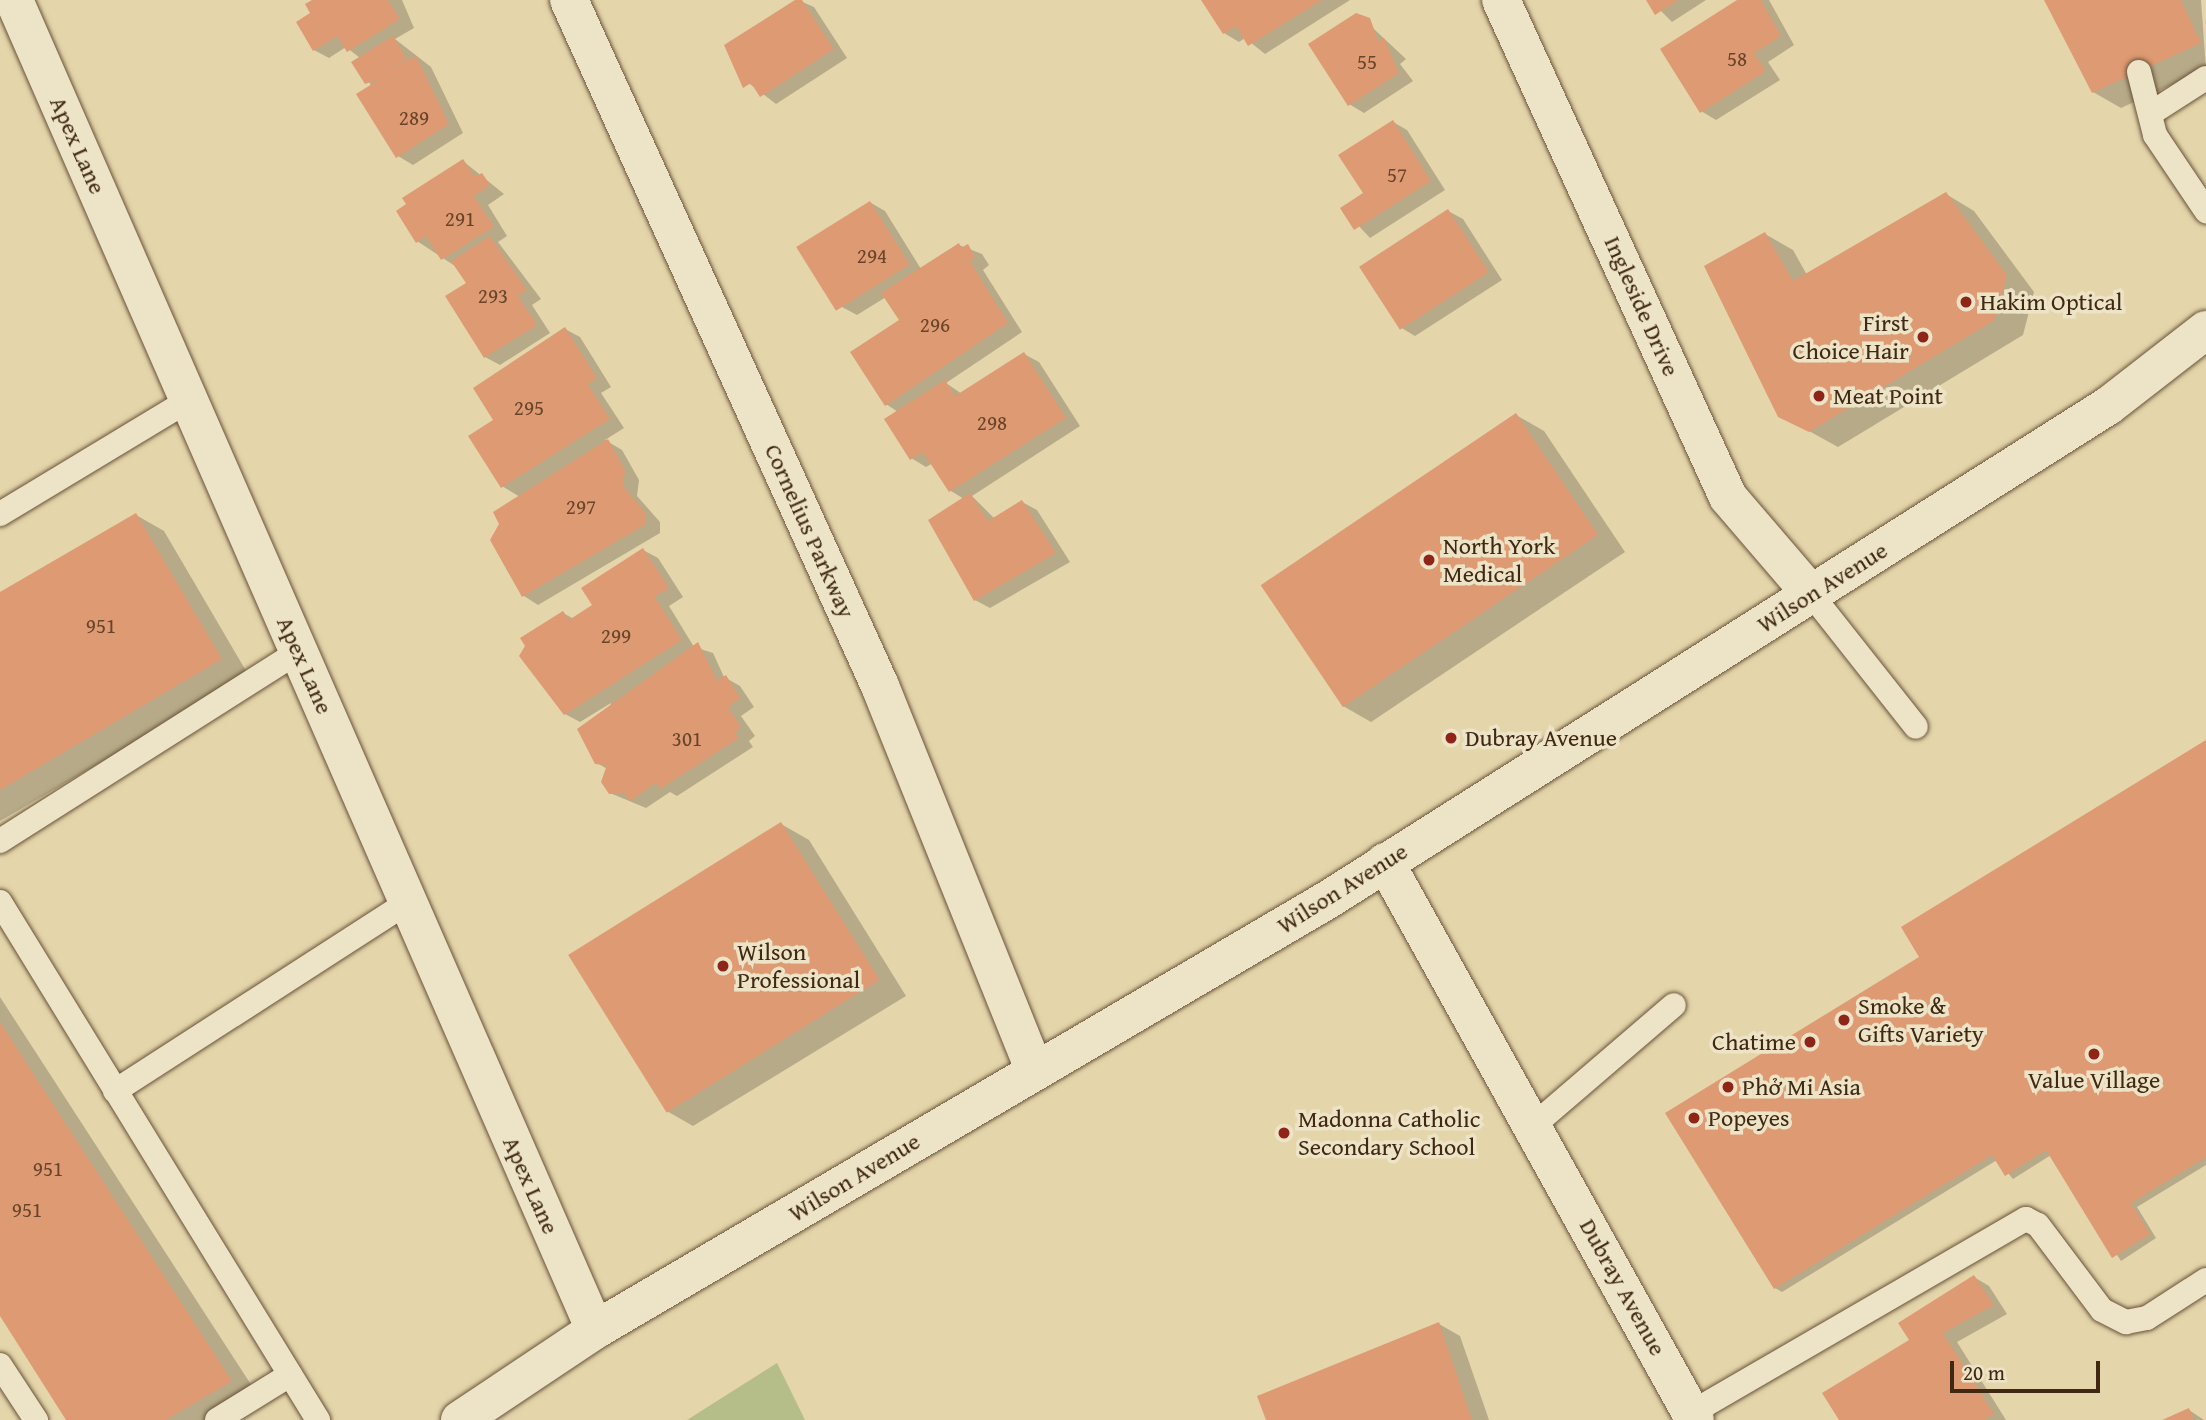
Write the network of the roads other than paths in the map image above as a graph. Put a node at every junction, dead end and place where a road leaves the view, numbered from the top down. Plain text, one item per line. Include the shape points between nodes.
1 (15, 0) edge
2 (569, 0) edge
3 (1501, 0) edge
4 (2139, 72) dead end
5 (2206, 78) edge
6 (2153, 112) junction
7 (2206, 211) edge
8 (2206, 330) edge
9 (189, 400) junction
10 (0, 514) edge
11 (1811, 594) junction
12 (299, 651) junction
13 (1916, 727) dead end
14 (0, 841) edge
15 (1385, 862) junction
16 (0, 902) edge
17 (408, 902) junction
18 (1674, 1006) dead end
19 (1034, 1070) junction
20 (115, 1091) junction
21 (1534, 1125) junction
22 (2206, 1280) edge
23 (595, 1330) junction
24 (0, 1365) edge
25 (290, 1375) junction
26 (1693, 1416) edge
27 (36, 1420) edge
28 (217, 1420) edge
29 (318, 1420) edge
30 (460, 1420) edge

1 - 9 street, Apex Lane
2 - 19 street, Cornelius Parkway via 880,686
3 - 11 street, Ingleside Drive via 1728,497
4 - 6 lane
5 - 6 lane
6 - 7 lane via 2155,135
8 - 11 street, Wilson Avenue via 2108,406
9 - 10 lane
9 - 12 street, Apex Lane
11 - 13 lane
11 - 15 street, Wilson Avenue
12 - 14 lane
12 - 17 street, Apex Lane
15 - 19 street, Wilson Avenue
15 - 21 street, Dubray Avenue
16 - 20 lane
17 - 20 lane
17 - 23 street, Apex Lane
18 - 21 lane
19 - 23 street, Wilson Avenue
20 - 25 lane
21 - 26 street, Dubray Avenue
22 - 26 lane via 2147,1318 2126,1322 2102,1310 2038,1225 2026,1219
23 - 30 street, Wilson Avenue
24 - 27 lane
25 - 28 lane
25 - 29 lane

